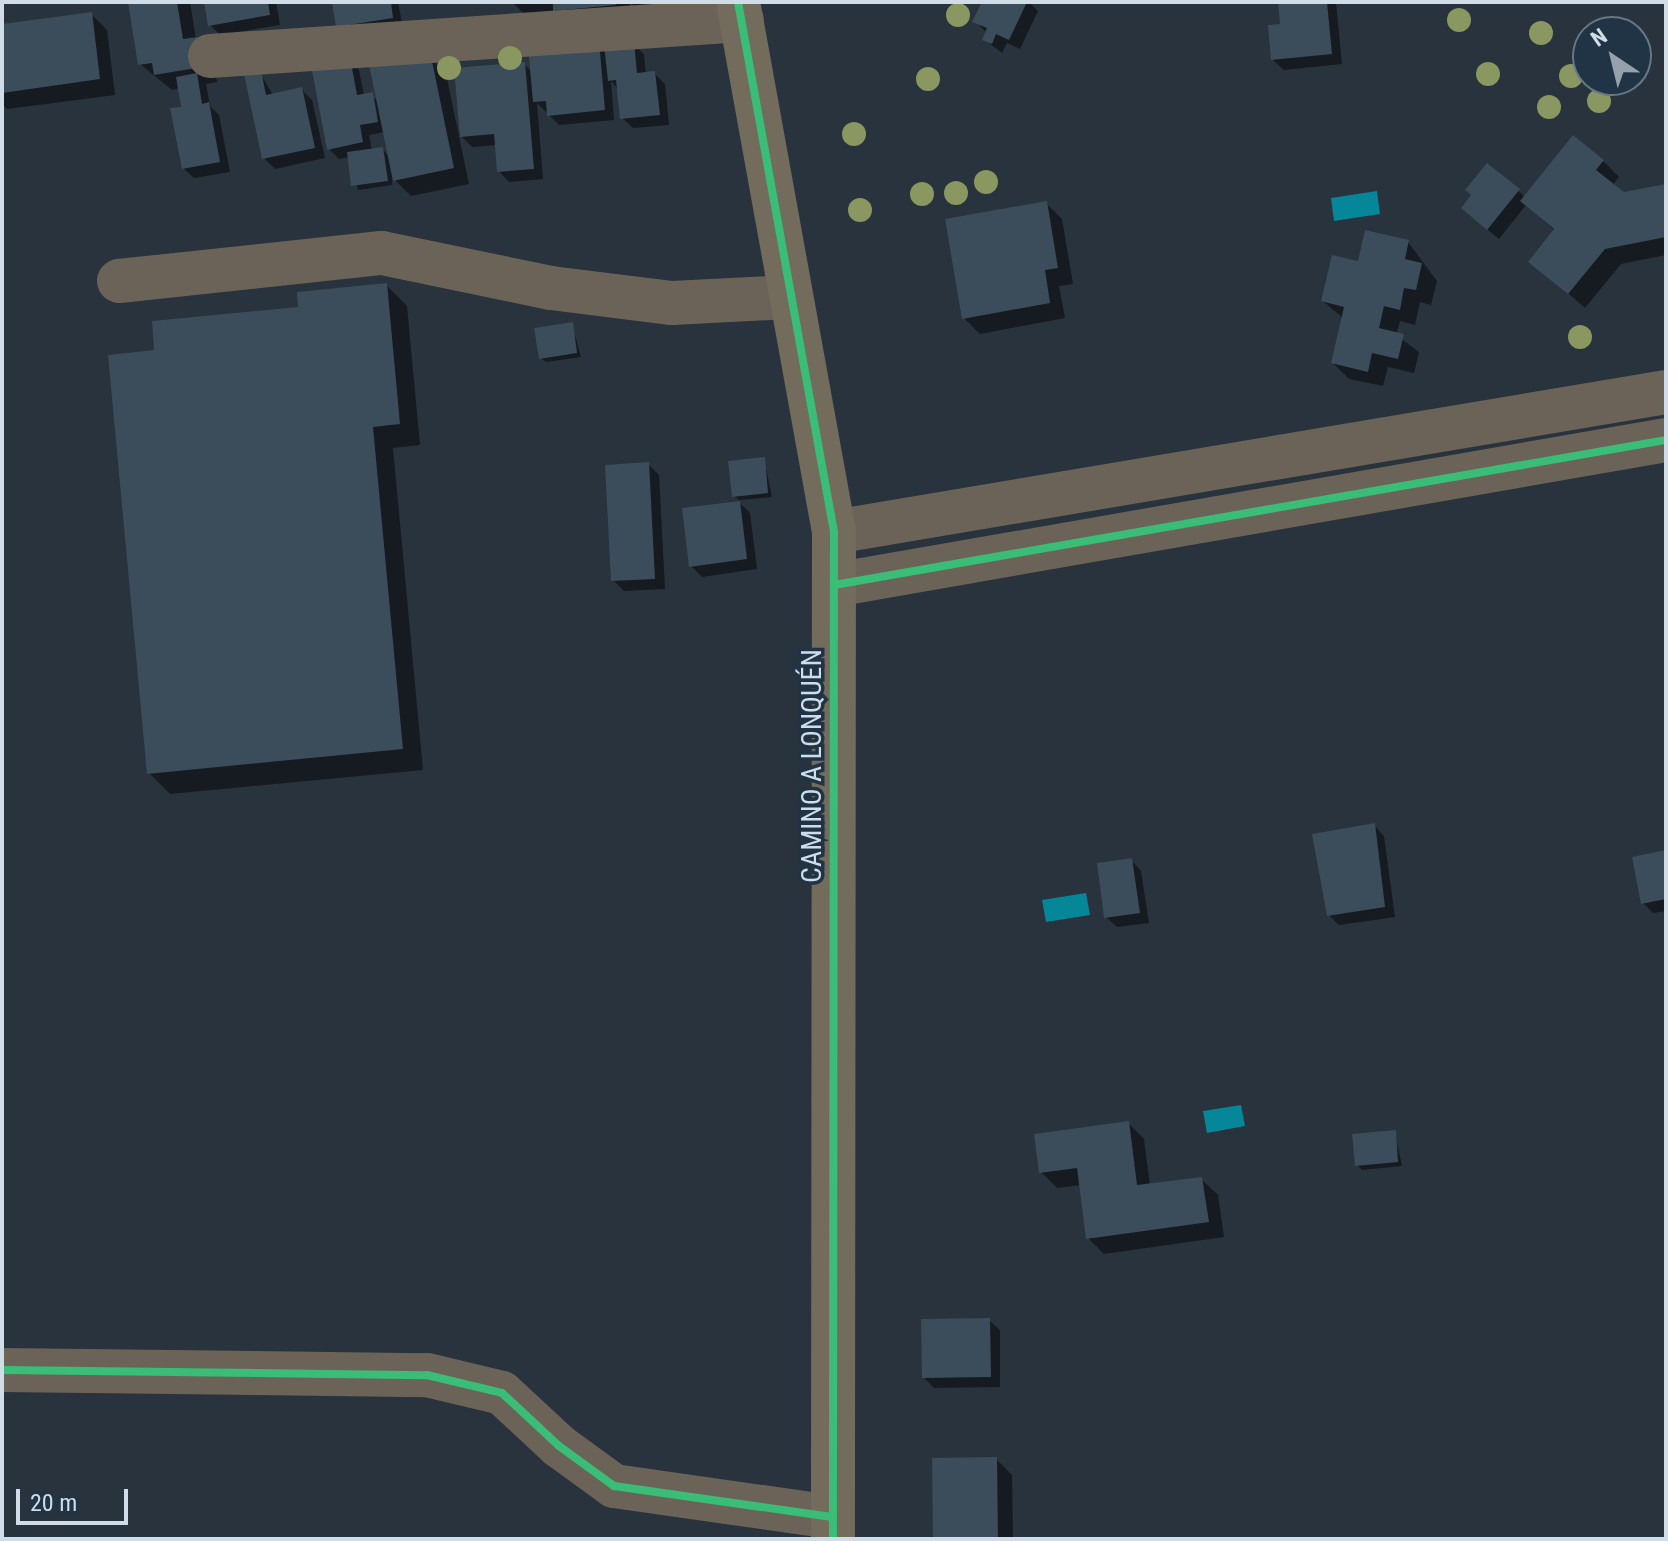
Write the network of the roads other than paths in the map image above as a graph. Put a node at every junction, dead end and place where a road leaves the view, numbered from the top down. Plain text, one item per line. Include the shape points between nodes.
1 (740, 11) edge
2 (210, 56) dead end
3 (119, 281) dead end
4 (790, 297) junction
5 (1666, 392) edge
6 (1666, 440) edge
7 (834, 532) junction
8 (834, 585) junction
9 (2, 1370) edge
10 (833, 1528) edge

1 - 2 street
1 - 4 main road, CAMINO A LONQUÉN
3 - 4 street via 382,253 551,288 672,303
4 - 7 main road, CAMINO A LONQUÉN
5 - 7 street
6 - 8 street
7 - 8 main road, CAMINO A LONQUÉN
8 - 10 main road, CAMINO A LONQUÉN
9 - 10 street via 427,1375 502,1393 559,1446 614,1486

